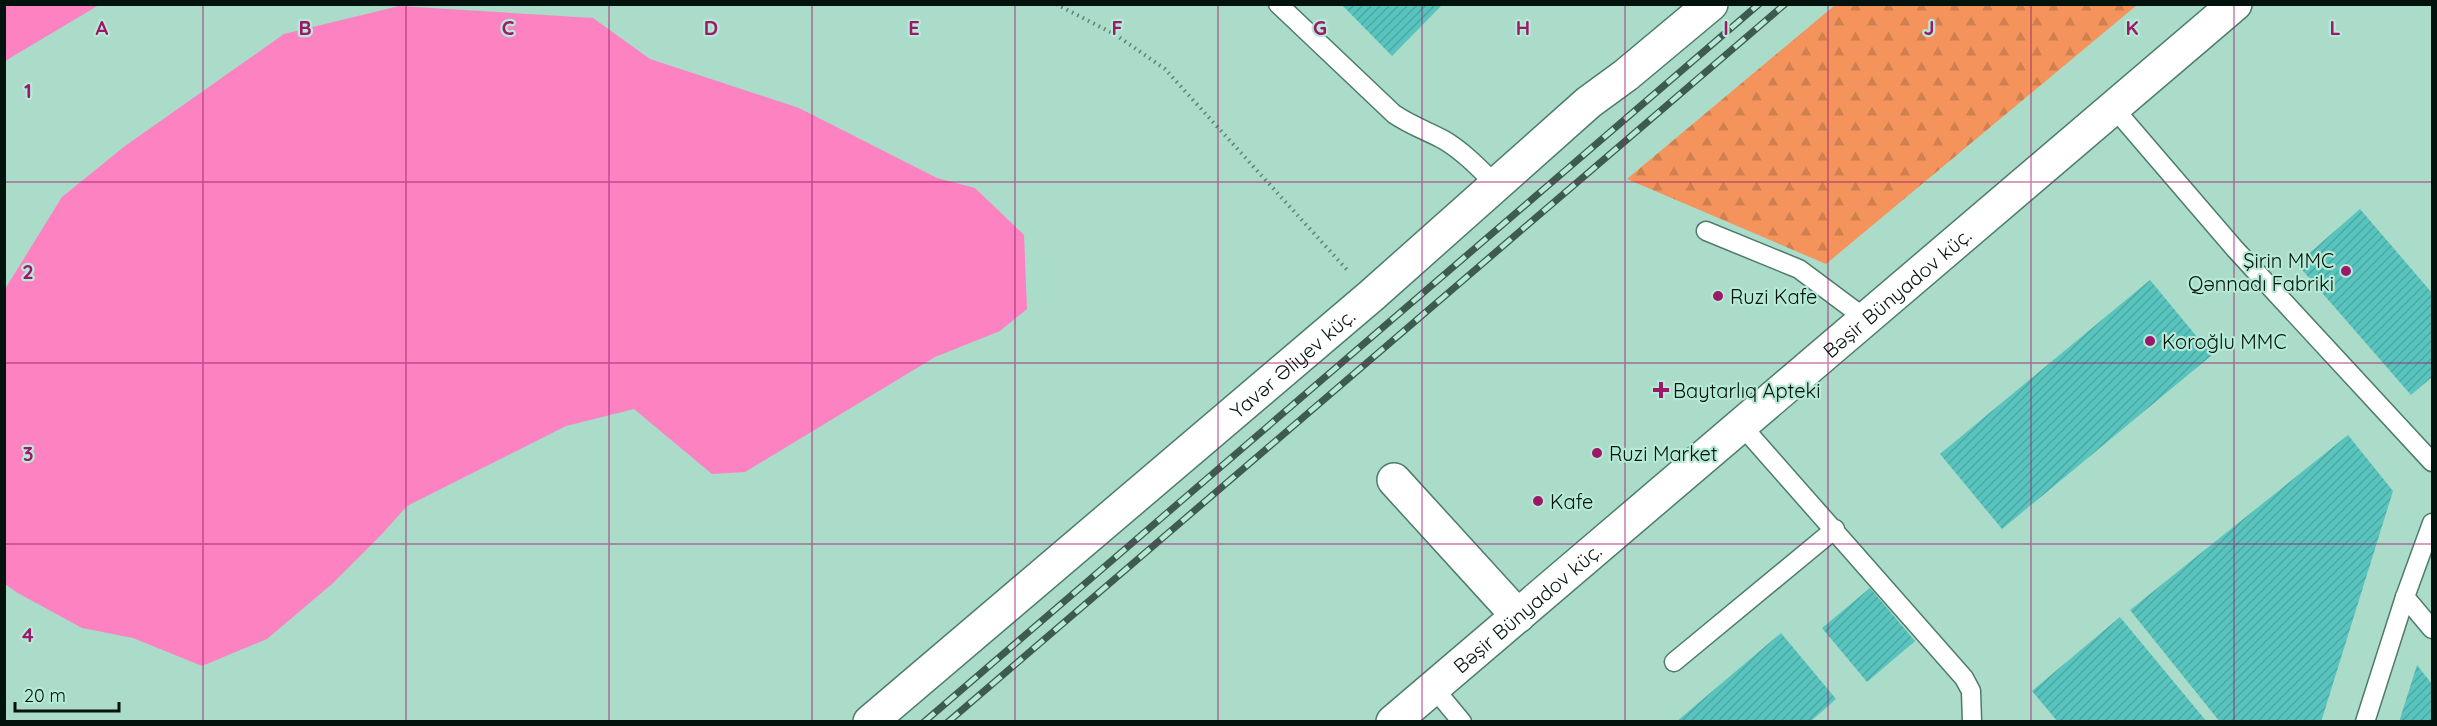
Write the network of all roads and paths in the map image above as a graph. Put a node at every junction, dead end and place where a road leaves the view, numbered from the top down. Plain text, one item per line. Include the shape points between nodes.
1 (1056, 4) edge
2 (1278, 4) edge
3 (1711, 4) edge
4 (2235, 4) edge
5 (2113, 107) junction
6 (1497, 186) junction
7 (1706, 231) dead end
8 (1371, 296) junction
9 (1866, 319) junction
10 (1742, 426) junction
11 (2433, 462) edge
12 (1394, 480) dead end
13 (2433, 523) edge
14 (1835, 529) junction
15 (2405, 597) junction
16 (1518, 616) junction
17 (2433, 629) edge
18 (1674, 662) dead end
19 (1433, 687) junction
20 (870, 722) edge
21 (1393, 722) edge
22 (1462, 722) edge
23 (1972, 722) edge
24 (2365, 722) edge

1 - 8 path via 1116,35 1165,69
2 - 6 lane via 1394,114 1463,153
3 - 6 street, Yavər Əliyev küç. via 1589,102
4 - 5 street, Bəşir Bünyadov küç.
5 - 9 street, Bəşir Bünyadov küç.
5 - 11 lane via 2235,249
6 - 8 street, Yavər Əliyev küç.
7 - 9 lane via 1799,269
8 - 20 street, Yavər Əliyev küç.
9 - 10 street, Bəşir Bünyadov küç.
10 - 14 lane
10 - 16 street, Bəşir Bünyadov küç.
12 - 16 street
13 - 15 lane
14 - 18 lane
14 - 23 lane via 1964,678 1971,691
15 - 17 lane
15 - 24 lane
16 - 19 street, Bəşir Bünyadov küç.
19 - 21 street, Bəşir Bünyadov küç.
19 - 22 lane

